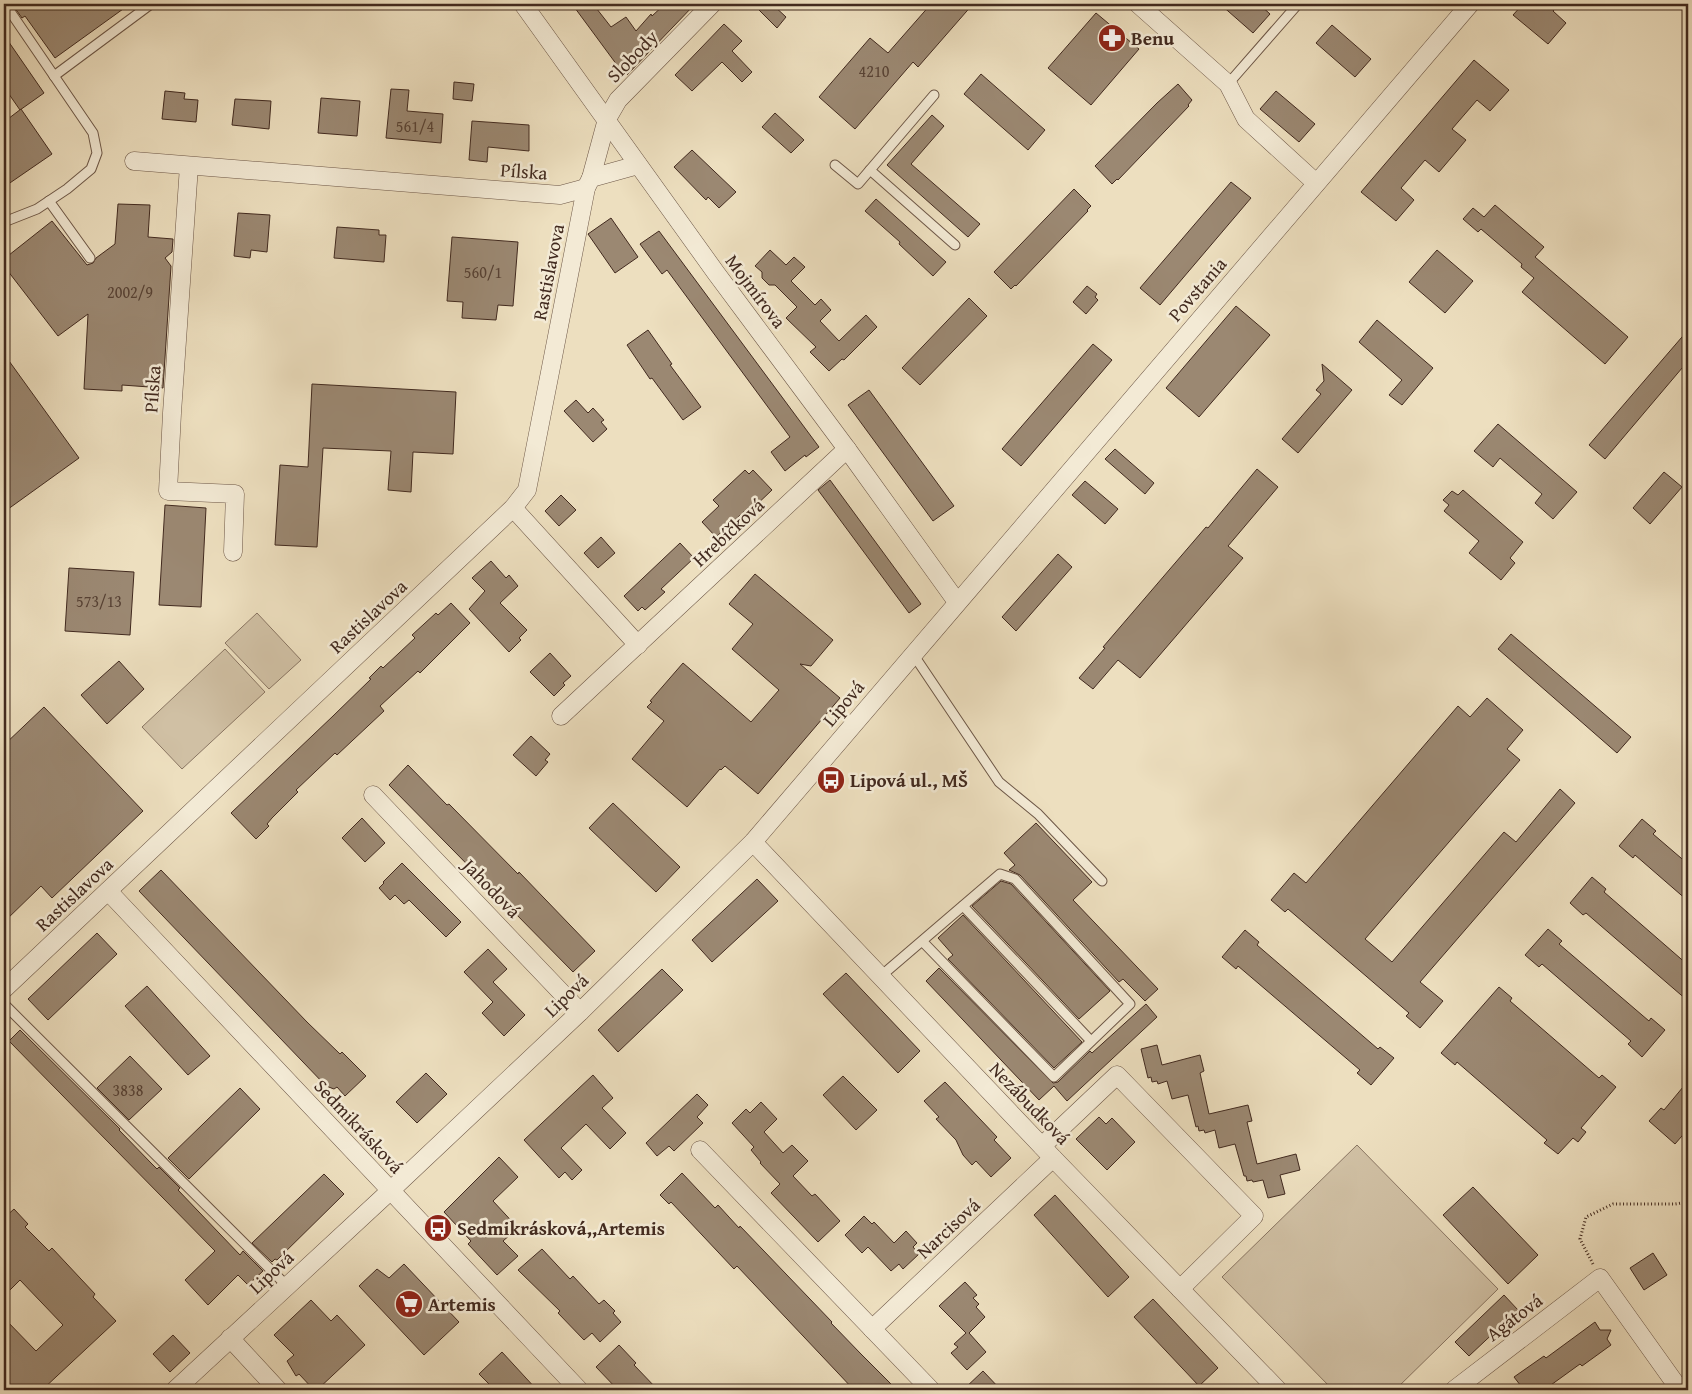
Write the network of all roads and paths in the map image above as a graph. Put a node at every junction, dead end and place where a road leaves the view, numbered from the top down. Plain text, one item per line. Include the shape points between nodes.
1 (6, 4) edge
2 (151, 4) edge
3 (523, 4) edge
4 (712, 4) edge
5 (1138, 4) edge
6 (1298, 4) edge
7 (1470, 4) edge
8 (54, 76) junction
9 (1228, 84) junction
10 (934, 95) dead end
11 (606, 119) junction
12 (134, 160) dead end
13 (638, 165) junction
14 (834, 165) dead end
15 (189, 166) junction
16 (870, 170) junction
17 (588, 183) junction
18 (1316, 183) junction
19 (49, 200) junction
20 (4, 222) edge
21 (955, 245) dead end
22 (90, 258) dead end
23 (848, 449) junction
24 (513, 508) junction
25 (233, 552) dead end
26 (957, 602) junction
27 (638, 645) junction
28 (913, 654) junction
29 (562, 716) dead end
30 (373, 795) dead end
31 (753, 842) junction
32 (1102, 881) dead end
33 (108, 891) junction
34 (963, 906) junction
35 (922, 941) junction
36 (881, 976) junction
37 (4, 989) edge
38 (4, 1004) edge
39 (580, 1012) junction
40 (1091, 1041) junction
41 (700, 1150) dead end
42 (1048, 1152) junction
43 (390, 1191) junction
44 (1688, 1202) edge
45 (1600, 1278) junction
46 (287, 1286) junction
47 (1180, 1289) junction
48 (872, 1329) junction
49 (230, 1338) junction
50 (175, 1390) edge
51 (278, 1390) edge
52 (579, 1390) edge
53 (931, 1390) edge
54 (1278, 1390) edge
55 (1454, 1390) edge
56 (1680, 1390) edge

1 - 8 lane
2 - 8 lane
3 - 11 street, Mojmírova
4 - 11 street, Slobody via 618,100
5 - 9 street
6 - 9 lane
7 - 18 street, Povstania
8 - 19 lane via 93,133 97,153 91,169
9 - 18 street via 1246,119
10 - 16 lane
11 - 13 street, Mojmírova
11 - 17 street, Rastislavova
12 - 15 street, Pílska
13 - 17 street
13 - 23 street, Mojmírova
14 - 16 lane via 858,184
15 - 17 street, Pílska via 560,195
15 - 25 street, Pílska via 168,490 235,494
16 - 21 lane
17 - 24 street, Rastislavova via 527,490
18 - 26 street, Povstania
19 - 20 lane via 37,209
19 - 22 lane
23 - 26 street, Mojmírova
23 - 27 street, Hrebíčková
24 - 27 street
24 - 33 street, Rastislavova
26 - 28 street, Lipová
27 - 29 street, Hrebíčková
28 - 31 street, Lipová
28 - 32 lane via 999,782 1038,814
30 - 39 street, Jahodová
31 - 36 street, Nezábudková
31 - 39 street, Lipová
33 - 37 street, Rastislavova
33 - 43 street, Sedmikrásková
34 - 35 lane
34 - 40 lane
34 - 40 lane via 1000,874 1015,879 1130,1004
35 - 36 lane
35 - 40 lane via 1054,1076
36 - 42 street, Nezábudková
38 - 46 lane
39 - 43 street, Lipová
41 - 48 street
42 - 47 street, Nezábudková
42 - 47 street, Narcisová via 1117,1075 1254,1216
42 - 48 street, Narcisová
43 - 46 street, Lipová
43 - 52 street, Sedmikrásková
44 - 45 path via 1613,1204 1586,1217 1580,1239
45 - 55 street, Agátová
45 - 56 street
46 - 49 street, Lipová
47 - 54 street, Nezábudková
48 - 53 street
49 - 50 street, Lipová
49 - 51 street

